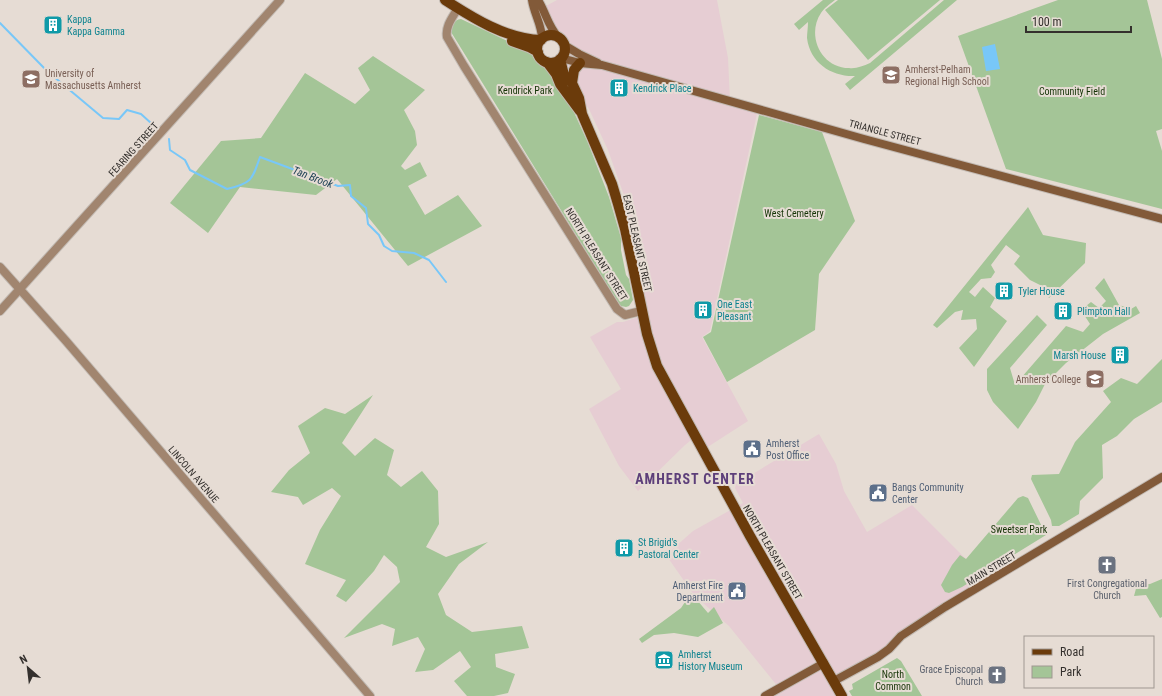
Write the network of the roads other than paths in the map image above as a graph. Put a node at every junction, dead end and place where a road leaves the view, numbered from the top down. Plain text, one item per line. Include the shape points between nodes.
1 (280, 0) edge
2 (445, 0) edge
3 (532, 0) edge
4 (538, 0) edge
5 (458, 8) junction
6 (493, 27) junction
7 (541, 40) junction
8 (561, 41) junction
9 (538, 52) junction
10 (561, 58) junction
11 (547, 62) junction
12 (580, 63) junction
13 (602, 65) junction
14 (572, 83) junction
15 (582, 114) junction
16 (1162, 219) edge
17 (0, 267) edge
18 (20, 289) junction
19 (0, 311) edge
20 (641, 311) junction
21 (1162, 477) edge
22 (824, 663) junction
23 (834, 681) junction
24 (370, 696) edge
25 (765, 696) edge
26 (842, 696) edge

1 - 18 street, FEARING STREET
2 - 5 main road
3 - 7 main road via 542,31
4 - 8 main road via 551,30
5 - 6 main road
5 - 20 street, NORTH PLEASANT STREET via 448,27 447,37 617,309 625,315
6 - 7 main road via 524,39
6 - 9 main road via 508,39
7 - 8 main road via 550,36
7 - 9 main road
8 - 10 main road via 564,52
8 - 13 main road, TRIANGLE STREET via 579,54
9 - 11 main road via 541,59
10 - 11 main road via 556,62
10 - 12 main road, TRIANGLE STREET
10 - 14 main road, EAST PLEASANT STREET via 564,75
11 - 15 main road, EAST PLEASANT STREET
12 - 13 main road, TRIANGLE STREET
12 - 14 main road via 574,70
13 - 16 main road, TRIANGLE STREET
14 - 15 main road, EAST PLEASANT STREET via 579,98
15 - 20 main road, EAST PLEASANT STREET via 612,184 620,210
17 - 18 street, LINCOLN AVENUE
18 - 19 street, FEARING STREET
18 - 24 street, LINCOLN AVENUE
20 - 22 main road, NORTH PLEASANT STREET via 652,351 667,385 751,539
21 - 23 main road, MAIN STREET via 945,607 901,636 878,657
22 - 23 main road, NORTH PLEASANT STREET
22 - 25 main road
23 - 26 main road, NORTH PLEASANT STREET

